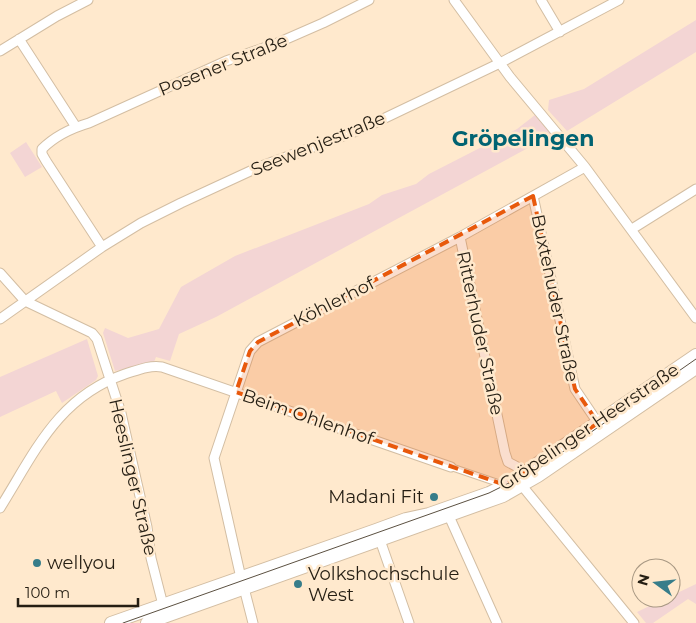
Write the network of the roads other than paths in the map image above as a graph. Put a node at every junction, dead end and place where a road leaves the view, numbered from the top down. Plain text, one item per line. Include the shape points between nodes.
1 (88, 0) edge
2 (369, 0) edge
3 (454, 0) edge
4 (540, 0) edge
5 (619, 0) edge
6 (609, 2) edge
7 (560, 32) junction
8 (19, 39) junction
9 (0, 50) edge
10 (500, 63) junction
11 (76, 127) junction
12 (585, 167) junction
13 (696, 189) edge
14 (533, 196) junction
15 (632, 229) junction
16 (460, 237) junction
17 (102, 246) junction
18 (0, 274) edge
19 (25, 301) junction
20 (696, 318) edge
21 (0, 319) edge
22 (696, 355) edge
23 (696, 368) edge
24 (110, 379) junction
25 (236, 392) junction
26 (598, 423) junction
27 (451, 467) joint
28 (522, 479) junction
29 (505, 486) junction
30 (0, 508) edge
31 (449, 516) junction
32 (380, 540) junction
33 (242, 583) junction
34 (164, 610) junction
35 (111, 623) edge
36 (147, 623) edge
37 (253, 623) edge
38 (409, 623) edge
39 (496, 623) edge
40 (634, 623) edge

1 - 8 street
2 - 11 street, Posener Straße via 275,44 226,61
3 - 10 street
4 - 7 street
5 - 6 street, Seewenjestraße
6 - 7 street, Seewenjestraße
7 - 10 street, Seewenjestraße
8 - 9 street
8 - 11 street
10 - 12 street
10 - 17 street, Seewenjestraße via 362,129 209,189
11 - 17 street, Posener Straße via 48,143 42,154
12 - 14 street, Ritterhuder Straße
12 - 15 street
13 - 15 street
14 - 16 street, Ritterhuder Straße
14 - 26 street, Buxtehuder Straße via 574,389
15 - 20 street
16 - 25 street, Köhlerhof via 258,342 250,351
16 - 28 street, Ritterhuder Straße via 505,453
17 - 19 street, Seewenjestraße
18 - 19 street
19 - 21 street, Seewenjestraße
19 - 24 street, Heeslinger Straße via 92,333
22 - 26 main road, Gröpelinger Heerstraße
23 - 28 main road, Gröpelinger Heerstraße
24 - 25 street, Beim Ohlenhof via 153,366
24 - 30 street, Beim Ohlenhof via 59,417
24 - 34 street, Heeslinger Straße via 121,413
25 - 27 street, Beim Ohlenhof
25 - 33 street, Köhlerhof via 214,458
26 - 28 main road, Gröpelinger Heerstraße
27 - 29 street, Beim Ohlenhof
28 - 29 main road, Gröpelinger Heerstraße
28 - 31 main road, Gröpelinger Heerstraße via 503,496
28 - 40 street, Ritterhuder Straße
29 - 33 main road, Gröpelinger Heerstraße via 430,514 406,519
31 - 32 main road, Gröpelinger Heerstraße
31 - 39 street
32 - 33 main road, Gröpelinger Heerstraße
32 - 38 street
33 - 34 main road, Gröpelinger Heerstraße
33 - 37 street, Köhlerhof
34 - 35 main road, Gröpelinger Heerstraße
34 - 36 main road, Gröpelinger Heerstraße

